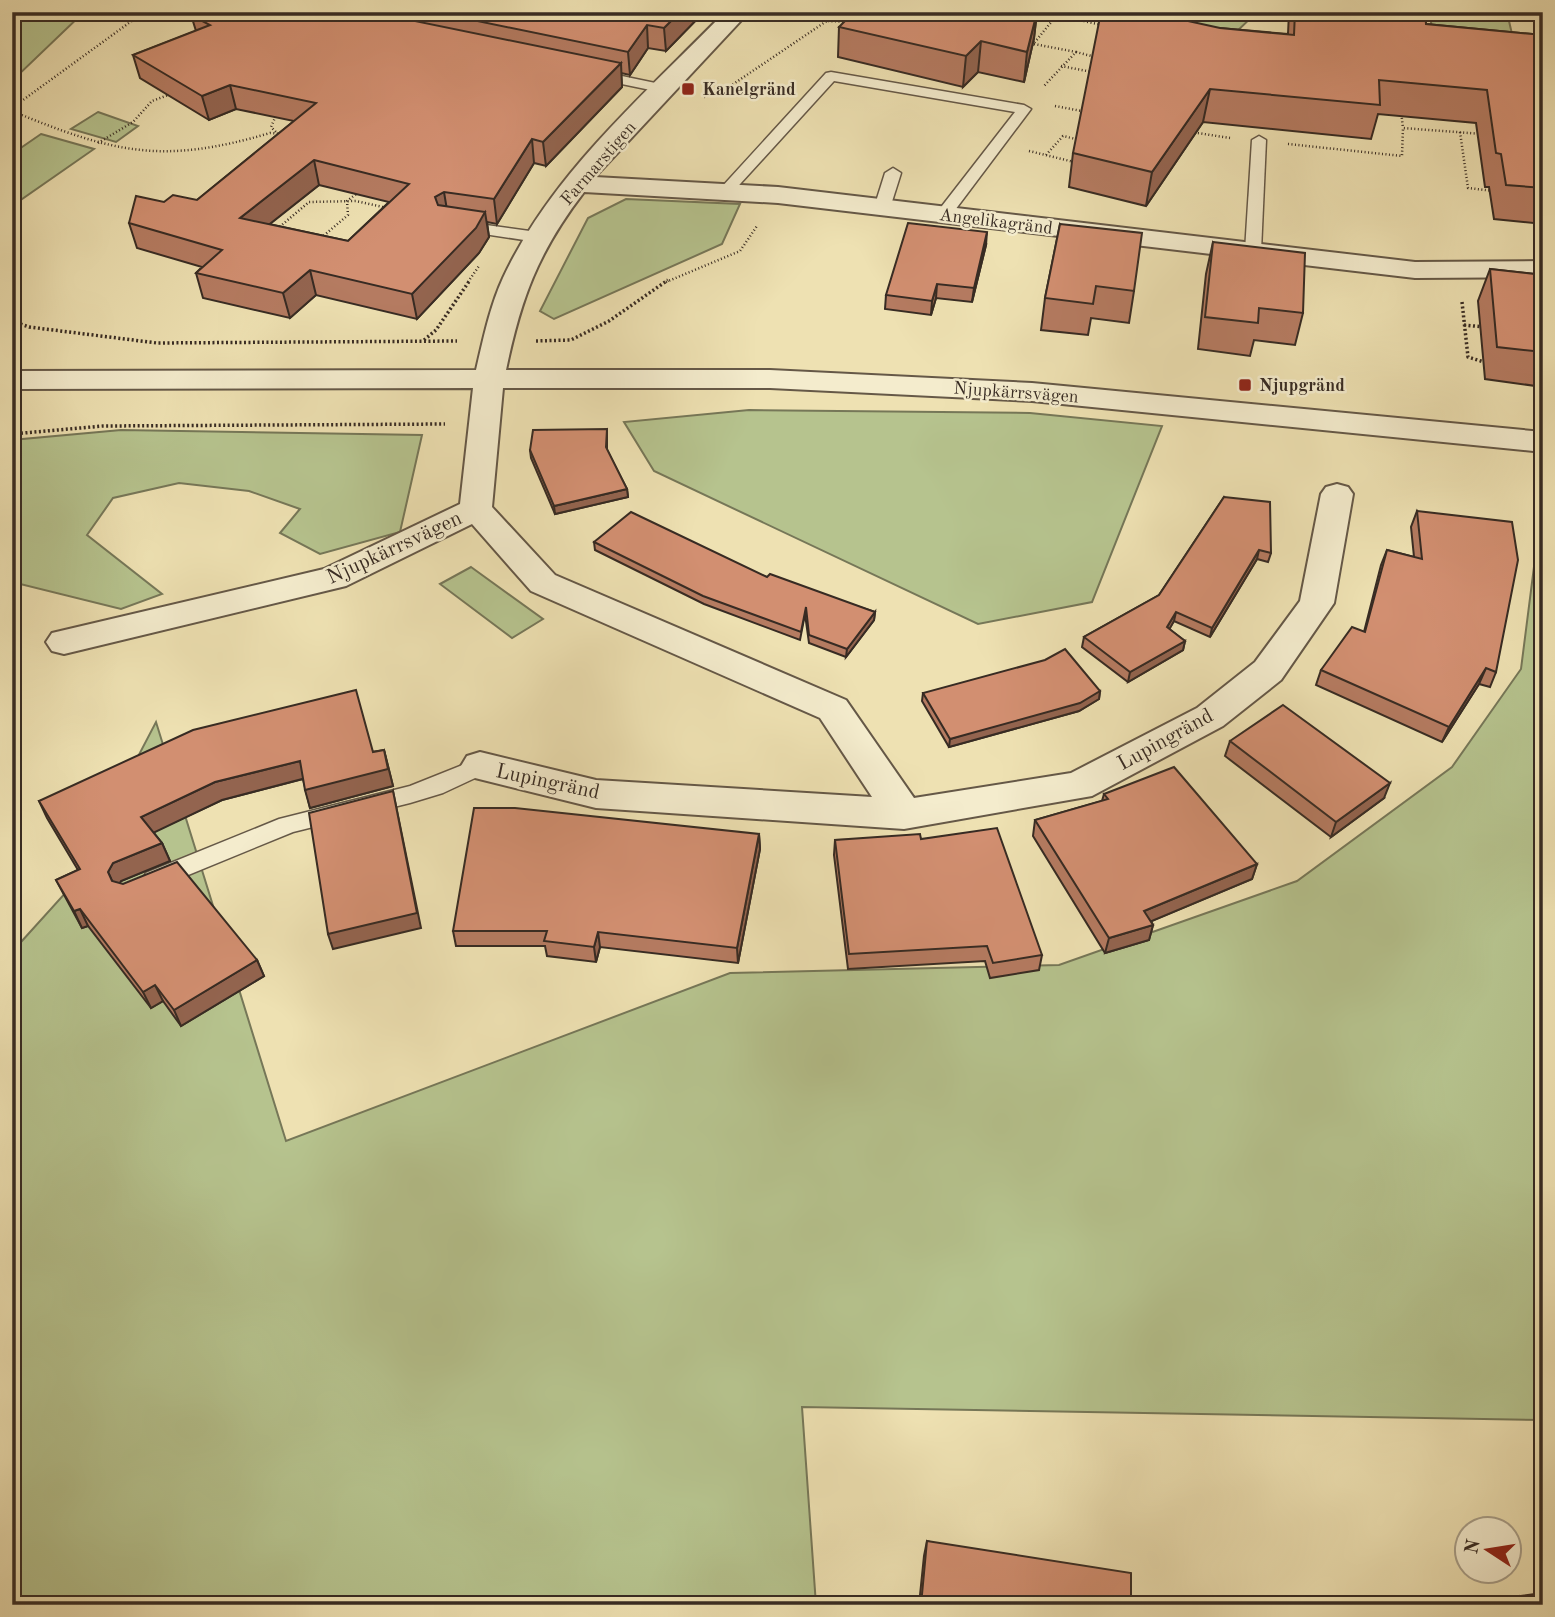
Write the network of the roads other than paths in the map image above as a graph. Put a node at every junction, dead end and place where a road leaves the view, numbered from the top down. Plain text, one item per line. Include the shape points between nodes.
1 (738, 12) edge
2 (577, 71) edge
3 (665, 89) junction
4 (1259, 140) edge
5 (893, 173) dead end
6 (575, 184) junction
7 (725, 192) junction
8 (882, 208) junction
9 (943, 215) junction
10 (448, 224) edge
11 (537, 237) junction
12 (1253, 251) junction
13 (1543, 269) edge
14 (12, 380) edge
15 (488, 380) junction
16 (1543, 442) edge
17 (1337, 494) dead end
18 (476, 509) junction
19 (64, 642) dead end
20 (480, 766) joint
21 (904, 814) junction
22 (130, 890) edge

1 - 3 street, Farmarstigen
2 - 3 lane
3 - 6 street, Farmarstigen
4 - 12 lane
5 - 8 lane
6 - 7 street, Angelikagränd
6 - 11 street, Farmarstigen
7 - 8 street, Angelikagränd
7 - 9 lane via 831,76 1024,109
8 - 9 street, Angelikagränd
9 - 12 street, Angelikagränd
10 - 11 lane
11 - 15 street, Farmarstigen via 516,278
12 - 13 street, Angelikagränd via 1415,271
14 - 15 street, Njupkärrsvägen
15 - 16 street, Njupkärrsvägen via 770,379 1032,392
15 - 18 street, Njupkärrsvägen via 480,424
17 - 21 street, Lupingränd via 1317,603 1268,671 1210,717 1079,786
18 - 19 street, Njupkärrsvägen via 334,578
18 - 21 street via 543,583 834,709
20 - 21 street, Lupingränd via 596,793
20 - 22 lane, Lupingränd via 460,779 286,825

